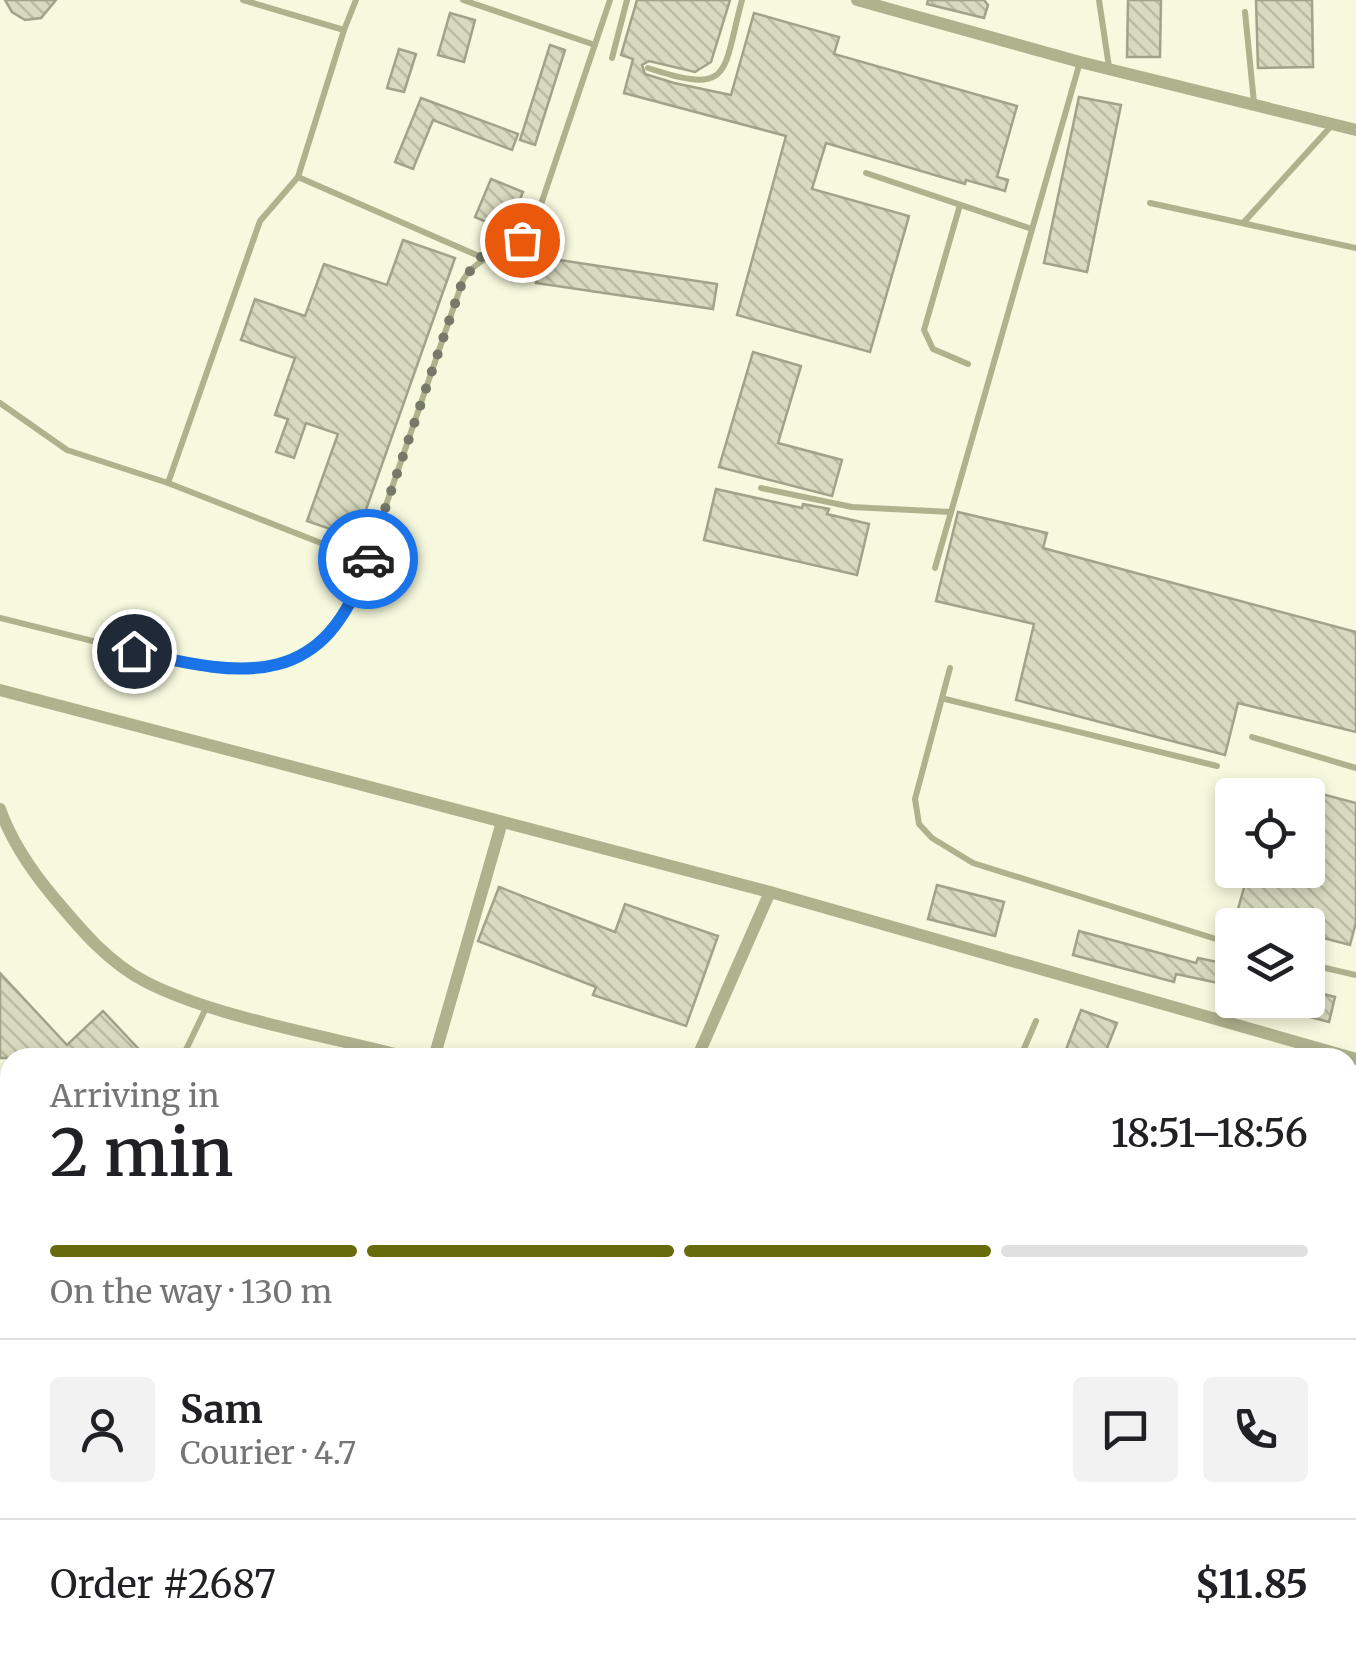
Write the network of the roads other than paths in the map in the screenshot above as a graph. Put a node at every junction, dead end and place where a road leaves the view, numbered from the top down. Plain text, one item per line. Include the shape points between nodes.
1 (243, 0) edge
2 (356, 0) edge
3 (464, 0) edge
4 (610, 0) edge
5 (627, 0) edge
6 (742, 0) edge
7 (857, 0) edge
8 (1098, 0) edge
9 (1245, 12) dead end
10 (344, 30) junction
11 (595, 45) junction
12 (612, 58) dead end
13 (1080, 62) junction
14 (1108, 67) junction
15 (648, 68) dead end
16 (1254, 102) junction
17 (1332, 124) junction
18 (1356, 130) edge
19 (866, 173) dead end
20 (298, 177) junction
21 (960, 204) junction
22 (1150, 204) dead end
23 (1243, 224) junction
24 (1032, 230) junction
25 (1356, 248) edge
26 (481, 257) junction
27 (968, 364) dead end
28 (0, 403) edge
29 (168, 483) junction
30 (761, 488) dead end
31 (951, 512) junction
32 (367, 561) junction
33 (935, 568) dead end
34 (0, 618) edge
35 (950, 668) dead end
36 (0, 690) edge
37 (945, 699) junction
38 (1252, 737) dead end
39 (1217, 766) dead end
40 (1356, 768) edge
41 (0, 809) edge
42 (502, 822) junction
43 (770, 892) junction
44 (1215, 939) edge
45 (1325, 968) edge
46 (1356, 975) edge
47 (208, 1005) junction
48 (1036, 1021) dead end
49 (187, 1048) edge
50 (373, 1048) edge
51 (437, 1048) edge
52 (701, 1048) edge
53 (1024, 1048) edge
54 (1317, 1048) edge

1 - 10 lane
2 - 10 lane
3 - 11 lane
4 - 11 lane
5 - 12 lane
6 - 15 lane via 717,76 690,82
7 - 13 street
8 - 14 lane
9 - 16 lane
10 - 20 lane
11 - 26 lane via 529,232 514,246
13 - 14 street
13 - 24 lane
14 - 16 street
16 - 17 street
17 - 18 street
17 - 23 lane
19 - 21 lane
20 - 26 lane
20 - 29 lane via 260,221
21 - 24 lane
21 - 27 lane via 924,330 933,349
22 - 23 lane
23 - 25 lane
24 - 31 lane
26 - 32 lane via 463,280
28 - 29 lane via 67,450
29 - 32 lane
30 - 31 lane via 852,507
31 - 33 lane
32 - 34 lane via 358,590 319,646 264,667 201,668
35 - 37 lane
36 - 42 street
37 - 39 lane
37 - 44 lane via 915,799 919,824 932,838 973,864
38 - 40 lane
41 - 47 street via 40,880 110,958 144,981
42 - 43 street
42 - 51 street
43 - 52 street
43 - 54 street
45 - 46 lane
47 - 49 lane
47 - 50 street
48 - 53 lane

